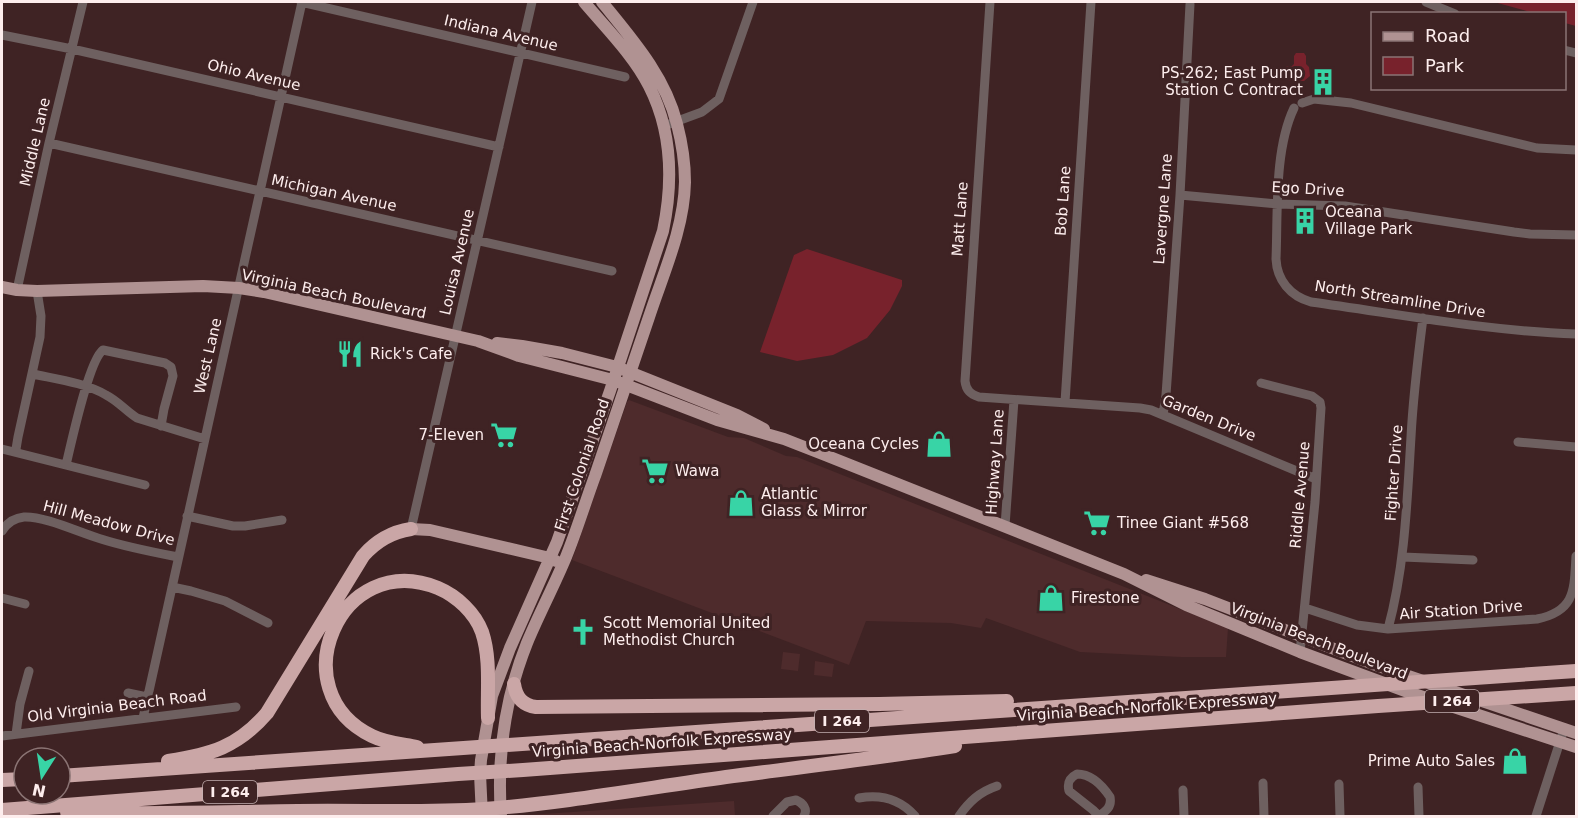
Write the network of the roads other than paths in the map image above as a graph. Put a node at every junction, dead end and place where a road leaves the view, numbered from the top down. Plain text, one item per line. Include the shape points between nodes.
1 (82, 2) edge
2 (302, 2) edge
3 (532, 2) edge
4 (584, 2) edge
5 (602, 2) edge
6 (753, 2) edge
7 (990, 2) edge
8 (1091, 2) edge
9 (1426, 2) edge
10 (1190, 4) dead end
11 (1450, 12) edge
12 (2, 35) edge
13 (72, 49) junction
14 (521, 53) junction
15 (625, 77) dead end
16 (281, 97) junction
17 (676, 121) junction
18 (664, 126) junction
19 (49, 143) junction
20 (499, 147) junction
21 (1576, 150) edge
22 (260, 192) junction
23 (1180, 195) junction
24 (1278, 204) junction
25 (1576, 235) edge
26 (478, 240) junction
27 (612, 271) dead end
28 (2, 287) edge
29 (239, 288) junction
30 (17, 290) junction
31 (37, 291) junction
32 (1423, 318) junction
33 (1576, 334) edge
34 (454, 336) junction
35 (478, 341) junction
36 (618, 367) junction
37 (631, 371) junction
38 (33, 374) junction
39 (613, 380) junction
40 (1261, 383) dead end
41 (626, 384) junction
42 (86, 387) junction
43 (1014, 400) junction
44 (1065, 402) junction
45 (1163, 415) junction
46 (161, 426) junction
47 (205, 439) junction
48 (784, 439) junction
49 (1518, 442) dead end
50 (1576, 447) edge
51 (2, 449) edge
52 (17, 453) junction
53 (66, 465) junction
54 (1316, 479) junction
55 (145, 485) dead end
56 (188, 516) junction
57 (282, 520) dead end
58 (1005, 526) junction
59 (411, 529) junction
60 (2, 531) edge
61 (1576, 556) edge
62 (178, 557) junction
63 (1402, 557) junction
64 (550, 558) junction
65 (1473, 560) dead end
66 (562, 565) junction
67 (1124, 574) junction
68 (172, 587) junction
69 (2, 598) edge
70 (25, 604) dead end
71 (1305, 608) junction
72 (268, 622) dead end
73 (1388, 629) junction
74 (1302, 637) junction
75 (1300, 652) junction
76 (29, 671) dead end
77 (1576, 671) edge
78 (514, 684) junction
79 (128, 693) dead end
80 (1576, 693) edge
81 (147, 697) junction
82 (1160, 699) junction
83 (236, 707) dead end
84 (142, 718) junction
85 (488, 718) junction
86 (1064, 729) junction
87 (1576, 733) edge
88 (16, 734) junction
89 (2, 736) edge
90 (1562, 736) junction
91 (1576, 747) edge
92 (439, 751) junction
93 (72, 774) edge
94 (72, 775) edge
95 (1263, 783) dead end
96 (1339, 784) dead end
97 (997, 786) dead end
98 (1418, 787) dead end
99 (1183, 790) dead end
100 (858, 798) dead end
101 (2, 810) edge
102 (501, 812) edge
103 (482, 813) edge
104 (773, 816) edge
105 (804, 816) edge
106 (915, 816) edge
107 (959, 816) edge
108 (1099, 816) edge
109 (1184, 816) edge
110 (1264, 816) edge
111 (1340, 816) edge
112 (1419, 816) edge
113 (1536, 816) edge

1 - 13 street, Middle Lane
2 - 14 street, Indiana Avenue
2 - 16 street, West Lane
3 - 14 street, Louisa Avenue
4 - 18 main road, First Colonial Road via 649,86
5 - 17 main road, First Colonial Road via 653,68
6 - 17 street via 719,99 702,112
7 - 43 street, Matt Lane via 964,381 973,395
8 - 44 street, Bob Lane
9 - 11 street
10 - 23 street, Lavergne Lane
12 - 13 street, Ohio Avenue
13 - 16 street, Ohio Avenue
13 - 19 street, Middle Lane
14 - 15 street, Indiana Avenue
14 - 20 street, Louisa Avenue
16 - 20 street, Ohio Avenue
16 - 22 street, West Lane
17 - 18 street
17 - 37 main road, First Colonial Road via 684,163 682,210
18 - 36 main road, First Colonial Road via 670,167 668,211
19 - 22 street, Michigan Avenue
19 - 30 street, Middle Lane
20 - 26 street, Louisa Avenue
21 - 24 street, North Streamline Drive via 1537,148 1351,103 1314,99 1298,106 1285,131
22 - 26 street, Michigan Avenue
22 - 29 street, West Lane
23 - 24 street, Ego Drive
23 - 45 street, Lavergne Lane
24 - 25 street, Ego Drive via 1345,206 1514,232
24 - 32 street, North Streamline Drive via 1276,265 1280,278 1297,297
26 - 27 street, Michigan Avenue
26 - 34 street, Louisa Avenue
28 - 30 main road, Virginia Beach Boulevard
29 - 31 main road, Virginia Beach Boulevard
29 - 34 main road, Virginia Beach Boulevard
29 - 47 street, West Lane
30 - 31 main road, Virginia Beach Boulevard
31 - 38 street via 42,325
32 - 33 street, North Streamline Drive via 1535,333
32 - 63 street, Fighter Drive
34 - 35 main road, Virginia Beach Boulevard
34 - 59 street, Louisa Avenue
35 - 36 main road, Virginia Beach Boulevard via 522,346
35 - 39 main road, Virginia Beach Boulevard via 526,358
36 - 37 main road, Virginia Beach Boulevard
36 - 39 main road, First Colonial Road
37 - 41 main road, First Colonial Road
37 - 48 main road, Virginia Beach Boulevard via 737,414
38 - 42 street
38 - 52 street
39 - 41 main road, Virginia Beach Boulevard
39 - 64 main road, First Colonial Road
40 - 54 street, Riddle Avenue via 1312,396 1320,402
41 - 48 main road, Virginia Beach Boulevard via 732,425
41 - 66 main road, First Colonial Road
42 - 46 street via 105,394 137,418
42 - 46 street via 103,350 168,364 173,376
42 - 53 street
43 - 44 street, Garden Drive
43 - 58 street, Highway Lane
44 - 45 street, Garden Drive via 1140,408
45 - 54 street, Garden Drive
46 - 47 street
47 - 56 street, West Lane
48 - 58 main road, Virginia Beach Boulevard
49 - 50 street
51 - 52 street
52 - 53 street
53 - 55 street
54 - 71 street, Riddle Avenue
56 - 57 street via 233,526
56 - 62 street, West Lane
58 - 67 main road, Virginia Beach Boulevard
59 - 64 main road
59 - 93 highway via 385,537 363,556 267,712 237,740 196,756
60 - 62 street, Hill Meadow Drive via 10,522 29,517 110,542
61 - 73 street, Air Station Drive via 1575,584 1569,600 1558,613 1548,617
62 - 68 street, West Lane
63 - 65 street
63 - 73 street, Fighter Drive
64 - 66 main road
64 - 85 main road, First Colonial Road via 502,668
66 - 78 main road, First Colonial Road via 527,643
67 - 74 main road, Virginia Beach Boulevard via 1165,585
67 - 75 main road, Virginia Beach Boulevard via 1186,605
68 - 72 street via 225,601
68 - 81 street, West Lane
69 - 70 street
71 - 73 street, Air Station Drive via 1358,626
71 - 74 street, Riddle Avenue
74 - 75 street, Riddle Avenue
74 - 90 main road, Virginia Beach Boulevard
75 - 90 main road, Virginia Beach Boulevard via 1408,692
76 - 88 street
77 - 82 highway, Virginia Beach-Norfolk Expressway / I 264
78 - 82 highway via 520,700 536,707
78 - 102 main road, First Colonial Road via 501,746
79 - 81 street
80 - 86 highway, Virginia Beach-Norfolk Expressway / I 264
81 - 84 street, West Lane
82 - 92 highway, Virginia Beach-Norfolk Expressway / I 264
83 - 84 street, Old Virginia Beach Road
84 - 88 street, Old Virginia Beach Road
85 - 92 highway via 486,647 479,627 463,604 442,590 419,583 396,582 362,595 338,619 329,641 326,664 333,697 350,720 374,737
85 - 103 main road, First Colonial Road via 480,760
86 - 101 highway, Virginia Beach-Norfolk Expressway / I 264
86 - 102 highway
87 - 90 main road, Virginia Beach Boulevard
88 - 89 street, Old Virginia Beach Road
90 - 91 main road, Virginia Beach Boulevard
90 - 113 street
92 - 94 highway, Virginia Beach-Norfolk Expressway / I 264
95 - 110 street
96 - 111 street
97 - 107 street via 973,799
98 - 112 street
99 - 109 street
100 - 106 street via 891,799
101 - 103 highway
102 - 103 highway
104 - 105 street via 796,800 804,804
108 - 108 street via 1110,805 1110,797 1088,776 1073,776 1068,783 1069,791

